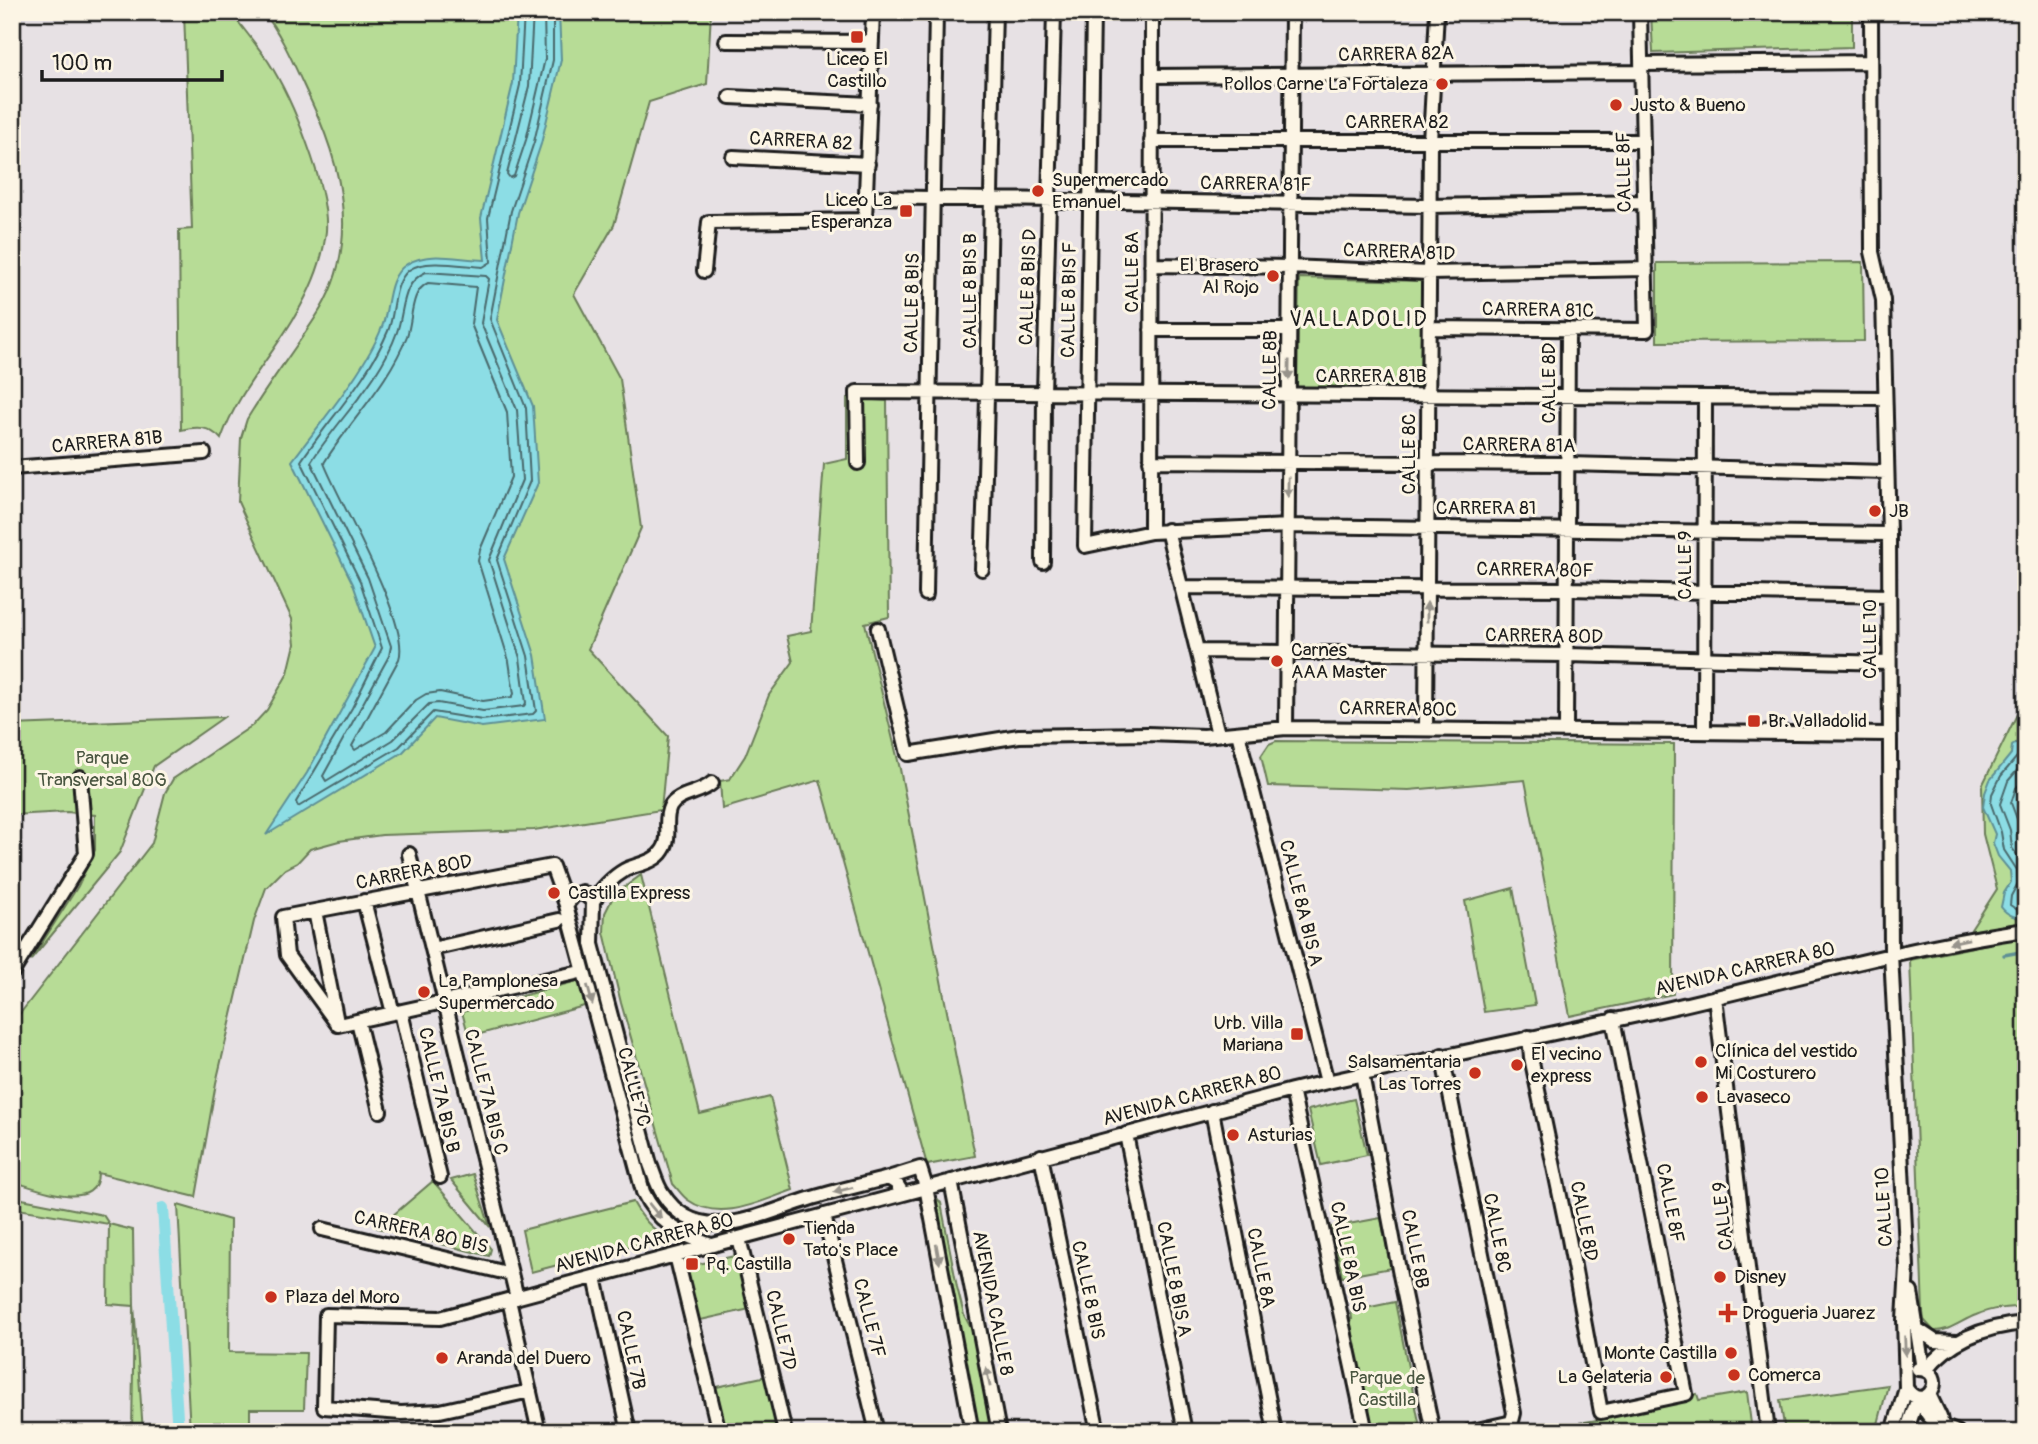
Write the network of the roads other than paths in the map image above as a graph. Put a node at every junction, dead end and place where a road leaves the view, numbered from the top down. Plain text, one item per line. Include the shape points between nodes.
1 (873, 12) edge
2 (936, 12) edge
3 (995, 12) edge
4 (1054, 12) edge
5 (1093, 12) edge
6 (1152, 12) edge
7 (1292, 12) edge
8 (1437, 12) edge
9 (1640, 12) edge
10 (1871, 12) edge
11 (726, 41) dead end
12 (872, 42) junction
13 (1871, 62) junction
14 (1641, 68) junction
15 (1433, 73) junction
16 (1292, 75) junction
17 (1152, 76) junction
18 (730, 97) dead end
19 (870, 104) junction
20 (1151, 141) junction
21 (1291, 141) junction
22 (1430, 141) junction
23 (1643, 141) junction
24 (733, 157) dead end
25 (868, 164) junction
26 (867, 197) junction
27 (932, 198) junction
28 (990, 199) junction
29 (1050, 200) junction
30 (1090, 201) junction
31 (1151, 202) junction
32 (1644, 202) junction
33 (1291, 204) junction
34 (1430, 206) junction
35 (1151, 265) junction
36 (1290, 267) junction
37 (1646, 269) junction
38 (704, 271) dead end
39 (1429, 274) junction
40 (1429, 328) junction
41 (1568, 329) junction
42 (1150, 330) junction
43 (1290, 330) junction
44 (1647, 330) joint
45 (931, 392) junction
46 (988, 393) junction
47 (1044, 393) junction
48 (1087, 394) junction
49 (1151, 394) junction
50 (1289, 394) junction
51 (1429, 395) junction
52 (1568, 396) junction
53 (1705, 398) junction
54 (1885, 398) junction
55 (204, 453) dead end
56 (1150, 461) junction
57 (1288, 462) junction
58 (858, 463) dead end
59 (1428, 463) junction
60 (1567, 464) junction
61 (1704, 467) junction
62 (12, 468) edge
63 (1887, 472) junction
64 (1288, 526) junction
65 (1427, 527) junction
66 (1567, 528) junction
67 (1167, 530) junction
68 (1704, 531) junction
69 (1151, 532) junction
70 (1889, 534) junction
71 (1085, 546) joint
72 (1043, 562) dead end
73 (982, 569) dead end
74 (1181, 587) junction
75 (1287, 587) junction
76 (1427, 588) junction
77 (1567, 589) junction
78 (1704, 591) junction
79 (926, 594) dead end
80 (1889, 596) junction
81 (878, 629) dead end
82 (1197, 651) junction
83 (1287, 652) junction
84 (1427, 653) junction
85 (1566, 655) junction
86 (1704, 658) junction
87 (1889, 663) junction
88 (1286, 728) junction
89 (1426, 729) junction
90 (1566, 730) junction
91 (1704, 732) junction
92 (1238, 733) junction
93 (1218, 734) junction
94 (1889, 734) junction
95 (80, 777) dead end
96 (712, 783) dead end
97 (409, 854) dead end
98 (552, 866) joint
99 (418, 891) junction
100 (364, 901) junction
101 (593, 901) junction
102 (566, 905) junction
103 (315, 911) junction
104 (559, 920) dead end
105 (2026, 929) edge
106 (432, 949) junction
107 (1891, 954) junction
108 (12, 973) edge
109 (576, 974) dead end
110 (1715, 997) junction
111 (445, 1002) junction
112 (397, 1012) junction
113 (1613, 1019) junction
114 (358, 1021) junction
115 (338, 1025) junction
116 (1529, 1037) junction
117 (1442, 1055) junction
118 (1362, 1073) junction
119 (1327, 1082) junction
120 (1292, 1090) junction
121 (380, 1111) dead end
122 (1212, 1111) junction
123 (1126, 1134) junction
124 (1041, 1156) junction
125 (440, 1177) dead end
126 (888, 1178) junction
127 (951, 1181) junction
128 (926, 1187) junction
129 (903, 1194) junction
130 (824, 1215) junction
131 (322, 1229) dead end
132 (739, 1238) junction
133 (711, 1245) junction
134 (676, 1255) junction
135 (1907, 1267) junction
136 (511, 1274) junction
137 (595, 1277) junction
138 (513, 1299) junction
139 (2026, 1323) edge
140 (1917, 1329) junction
141 (1963, 1340) junction
142 (1927, 1372) junction
143 (1906, 1382) junction
144 (530, 1391) junction
145 (1923, 1396) junction
146 (1601, 1412) joint
147 (1938, 1424) junction
148 (1907, 1430) edge
149 (539, 1432) edge
150 (629, 1432) edge
151 (719, 1432) edge
152 (785, 1432) edge
153 (877, 1432) edge
154 (972, 1432) edge
155 (999, 1432) edge
156 (1098, 1432) edge
157 (1185, 1432) edge
158 (1275, 1432) edge
159 (1366, 1432) edge
160 (1433, 1432) edge
161 (1468, 1432) edge
162 (1769, 1432) edge
163 (1893, 1432) edge
164 (1957, 1432) edge

1 - 12 street
2 - 27 street, CALLE 8 BIS
3 - 28 street, CALLE 8 BIS B
4 - 29 street, CALLE 8 BIS D
5 - 30 street, CALLE 8 BIS F
6 - 17 street, CALLE 8A
7 - 16 street, CALLE 8B
8 - 15 street, CALLE 8C
9 - 14 street, CALLE 8F
10 - 13 street, CALLE 10
11 - 12 street
12 - 19 street
13 - 14 street, CARRERA 82A
13 - 54 street, CALLE 10 via 1872,253 1883,300
14 - 15 street, CARRERA 82A
14 - 23 street, CALLE 8F
15 - 16 street, CARRERA 82A
15 - 22 street, CALLE 8C
16 - 17 street, CARRERA 82A
16 - 21 street, CALLE 8B
17 - 20 street, CALLE 8A
18 - 19 street
19 - 25 street
20 - 21 street, CARRERA 82
20 - 31 street, CALLE 8A
21 - 22 street, CARRERA 82
21 - 33 street, CALLE 8B
22 - 23 street, CARRERA 82
22 - 34 street, CALLE 8C
23 - 32 street, CALLE 8F
24 - 25 street, CARRERA 82
25 - 26 street
26 - 27 street, CARRERA 81F
26 - 38 street via 866,220 709,222
27 - 28 street, CARRERA 81F
27 - 45 street, CALLE 8 BIS
28 - 29 street, CARRERA 81F
28 - 46 street, CALLE 8 BIS B
29 - 30 street, CARRERA 81F
29 - 47 street, CALLE 8 BIS D
30 - 31 street, CARRERA 81F
30 - 48 street, CALLE 8 BIS F
31 - 33 street, CARRERA 81F
31 - 35 street, CALLE 8A
32 - 34 street, CARRERA 81F
32 - 37 street, CALLE 8F
33 - 34 street, CARRERA 81F
33 - 36 street, CALLE 8B
34 - 39 street, CALLE 8C
35 - 36 street, CARRERA 81D
35 - 42 street, CALLE 8A
36 - 39 street, CARRERA 81D
36 - 43 street, CALLE 8B
37 - 39 street, CARRERA 81D
37 - 44 street, CALLE 8F
39 - 40 street, CALLE 8C
40 - 41 street, CARRERA 81C
40 - 51 street, CALLE 8C
41 - 44 street, CARRERA 81C
41 - 52 street, CALLE 8D
42 - 43 street
42 - 49 street, CALLE 8A
43 -> 50 street, CALLE 8B
45 - 46 street, CARRERA 81B
45 - 58 street, CARRERA 81B via 857,392
45 - 79 street, CALLE 8 BIS
46 - 47 street, CARRERA 81B
46 - 73 street, CALLE 8 BIS B
47 - 48 street, CARRERA 81B
47 - 72 street, CALLE 8 BIS D
48 - 49 street, CARRERA 81B
48 - 71 street, CALLE 8 BIS F
49 - 50 street, CARRERA 81B
49 - 56 street, CALLE 8A
50 - 51 street, CARRERA 81B
50 - 57 street, CALLE 8B
51 - 52 street, CARRERA 81B
51 - 59 street, CALLE 8C
52 - 53 street, CARRERA 81B
52 - 60 street, CALLE 8D
53 - 54 street, CARRERA 81B
53 - 61 street, CALLE 9
54 - 63 street, CALLE 10
55 - 62 street, CARRERA 81B
56 - 57 street, CARRERA 81A
56 - 69 street, CALLE 8A
57 - 59 street, CARRERA 81A
57 -> 64 street, CALLE 8B
59 - 60 street, CARRERA 81A
59 - 65 street, CALLE 8C
60 - 61 street, CARRERA 81A
60 - 66 street, CALLE 8D
61 - 63 street, CARRERA 81A
61 - 68 street, CALLE 9
63 - 70 street, CALLE 10
64 - 65 street, CARRERA 81
64 - 67 street, CARRERA 81
64 - 75 street, CALLE 8B
65 - 66 street, CARRERA 81
65 - 76 street, CALLE 8C
66 - 68 street, CARRERA 81
66 - 77 street, CALLE 8D
67 - 69 street, CARRERA 81
67 - 74 street
68 - 70 street, CARRERA 81
68 - 78 street, CALLE 9
69 - 71 street, CARRERA 81
70 - 80 street, CALLE 10
74 - 75 street, CARRERA 80F
74 - 82 street
75 - 76 street, CARRERA 80F
75 - 83 street, CALLE 8B
76 - 77 street, CARRERA 80F
84 -> 76 street, CALLE 8C
77 - 78 street, CARRERA 80F
77 - 85 street, CALLE 8D
78 - 80 street, CARRERA 80F
78 - 86 street, CALLE 9
80 - 87 street, CALLE 10
81 - 93 street, CARRERA 80C via 908,754 1019,736
82 - 83 street, CARRERA 80D
82 - 93 street
83 - 84 street, CARRERA 80D
83 - 88 street, CALLE 8B
84 - 85 street, CARRERA 80D
84 - 89 street, CALLE 8C
85 - 86 street, CARRERA 80D
85 - 90 street, CALLE 8D
86 - 87 street, CARRERA 80D
86 - 91 street, CALLE 9
87 - 94 street, CALLE 10
88 - 89 street, CARRERA 80C
88 - 92 street, CARRERA 80C
89 - 90 street, CARRERA 80C
90 - 91 street, CARRERA 80C
91 - 94 street, CARRERA 80C
92 - 93 street, CARRERA 80C
92 - 119 street, CALLE 8A BIS A
94 - 107 street, CALLE 10
95 - 108 street via 86,854
96 - 101 street via 670,806 663,850 613,878
97 - 99 street, CALLE 7A BIS C
98 - 99 street, CARRERA 80D
98 - 102 street, CALLE 7C
99 - 100 street, CARRERA 80D
99 - 106 street, CALLE 7A BIS C
100 - 103 street, CARRERA 80D
100 - 112 street, CALLE 7A BIS B
101 - 102 street via 582,892
126 -> 101 street, CALLE 7C via 713,1226 671,1205 650,1164 592,944
102 -> 133 street, CALLE 7C via 643,1192 660,1219
103 - 115 street
103 - 115 street, CARRERA 80D via 283,917 287,955
104 - 106 street
105 -> 107 street, AVENIDA CARRERA 80
106 - 111 street, CALLE 7A BIS C
107 - 110 street, AVENIDA CARRERA 80
107 - 135 street, CALLE 10
109 - 111 street
110 - 113 street, AVENIDA CARRERA 80
110 - 162 street, CALLE 9
111 - 112 street
111 - 136 street, CALLE 7A BIS C
112 - 114 street
112 - 125 street, CALLE 7A BIS B
113 - 116 street, AVENIDA CARRERA 80
113 - 146 street, CALLE 8F via 1686,1394
114 - 115 street
114 - 121 street
116 - 117 street, AVENIDA CARRERA 80
116 - 146 street, CALLE 8D
117 - 118 street, AVENIDA CARRERA 80
117 - 161 street, CALLE 8C via 1514,1418
118 - 119 street, AVENIDA CARRERA 80
118 - 160 street, CALLE 8B
119 - 120 street, AVENIDA CARRERA 80
120 - 122 street, AVENIDA CARRERA 80
120 - 159 street, CALLE 8A BIS
122 - 123 street, AVENIDA CARRERA 80
122 - 158 street, CALLE 8A
123 - 124 street, AVENIDA CARRERA 80
123 - 157 street, CALLE 8 BIS A
124 - 127 street, AVENIDA CARRERA 80
124 - 156 street, CALLE 8 BIS
126 - 128 street via 920,1168
126 - 129 street
127 - 128 street, AVENIDA CARRERA 80
155 -> 127 street, AVENIDA CALLE 8
128 - 129 street, AVENIDA CARRERA 80
128 -> 154 street
129 - 130 street, AVENIDA CARRERA 80
130 - 132 street, AVENIDA CARRERA 80
130 - 153 street, CALLE 7F
131 - 136 street, CARRERA 80 BIS
132 - 133 street, AVENIDA CARRERA 80
132 - 152 street, CALLE 7D
133 - 134 street, AVENIDA CARRERA 80
134 - 137 street, AVENIDA CARRERA 80
134 - 151 street
135 - 140 street, CALLE 10
135 -> 143 street, CALLE 10
136 - 138 street, CALLE 7A BIS C
137 - 138 street, AVENIDA CARRERA 80
137 - 150 street, CALLE 7B
138 - 144 street, CALLE 7A BIS C
138 - 144 street, AVENIDA CARRERA 80 via 440,1318 326,1315 324,1407 440,1411
139 - 141 street via 1999,1325
140 - 141 street via 1936,1341
140 - 142 street, CALLE 10
141 - 142 street
142 - 143 street via 1916,1368
142 - 145 street via 1934,1386
143 - 145 street via 1911,1394
143 - 163 street, CALLE 10
144 - 149 street, CALLE 7A BIS C
145 - 147 street via 1922,1406
145 - 148 street
147 - 148 street
147 - 164 street

